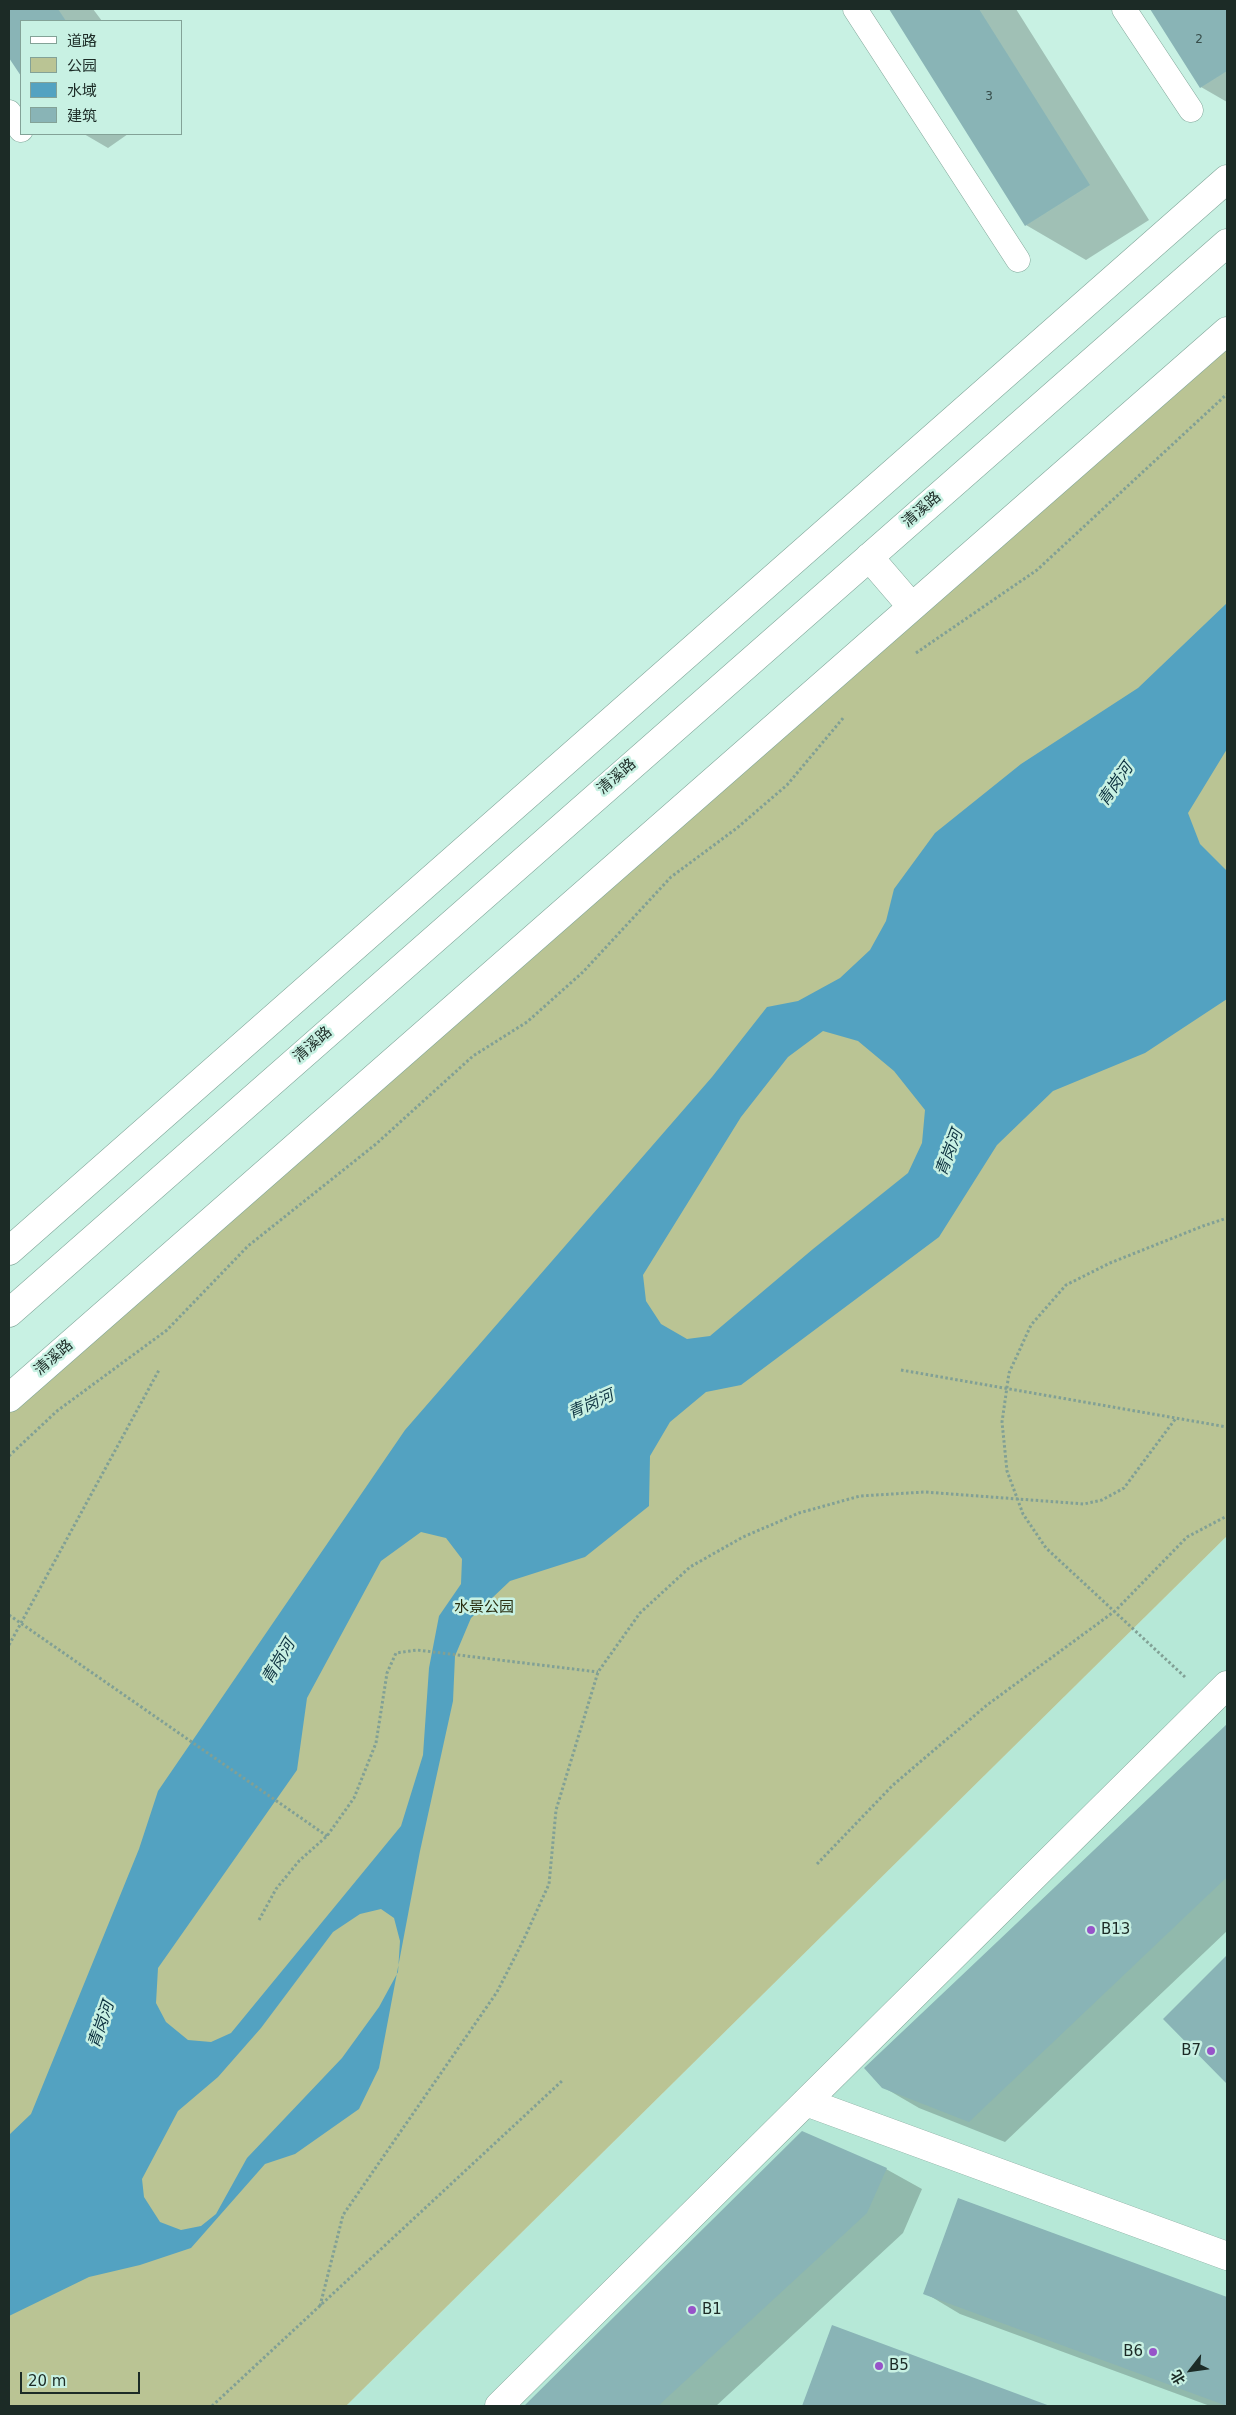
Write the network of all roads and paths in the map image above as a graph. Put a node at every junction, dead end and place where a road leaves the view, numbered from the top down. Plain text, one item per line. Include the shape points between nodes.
1 (855, 9) edge
2 (1124, 9) edge
3 (1190, 110) dead end
4 (9, 112) edge
5 (20, 128) edge
6 (21, 135) edge
7 (9, 143) edge
8 (1227, 180) edge
9 (1227, 244) edge
10 (1018, 260) dead end
11 (1227, 330) edge
12 (1227, 394) edge
13 (869, 557) junction
14 (912, 607) junction
15 (914, 655) dead end
16 (844, 716) dead end
17 (1227, 1218) edge
18 (9, 1251) edge
19 (9, 1313) edge
20 (159, 1370) dead end
21 (901, 1370) dead end
22 (1007, 1388) junction
23 (9, 1398) edge
24 (1176, 1418) junction
25 (1227, 1427) edge
26 (9, 1456) edge
27 (1017, 1499) junction
28 (1227, 1516) edge
29 (1115, 1611) junction
30 (9, 1615) edge
31 (21, 1623) junction
32 (9, 1644) edge
33 (598, 1672) junction
34 (1219, 1693) edge
35 (327, 1836) junction
36 (817, 1864) dead end
37 (259, 1920) dead end
38 (563, 2080) dead end
39 (806, 2102) junction
40 (1227, 2256) edge
41 (320, 2306) junction
42 (212, 2406) edge
43 (499, 2406) edge

1 - 10 lane
2 - 3 lane
4 - 5 lane
6 - 7 lane
8 - 18 main road
9 - 13 main road, 清溪路
11 - 14 main road, 清溪路
12 - 15 path via 1037,570
13 - 14 main road
13 - 19 main road, 清溪路
14 - 23 main road, 清溪路
16 - 26 path via 787,785 672,878 582,972 527,1022 473,1056 376,1144 248,1246 167,1330 57,1412
17 - 22 path via 1110,1263 1066,1285 1031,1325 1009,1373
20 - 31 path
21 - 22 path
22 - 24 path
22 - 27 path via 1002,1422 1007,1471
24 - 25 path
24 - 27 path via 1124,1488 1102,1500 1084,1504
27 - 29 path via 1046,1548
27 - 33 path via 925,1492 860,1496 775,1523 690,1567 640,1613
28 - 29 path via 1187,1537
29 - 34 path
29 - 36 path via 987,1704 893,1785
30 - 31 path
31 - 32 path
31 - 35 path
33 - 35 path via 417,1650 396,1653 387,1673 376,1743 354,1798
33 - 41 path via 556,1810 549,1884 497,1992 343,2214
34 - 39 main road
35 - 37 path via 299,1861 276,1889
38 - 41 path
39 - 40 main road
39 - 43 main road
41 - 42 path

